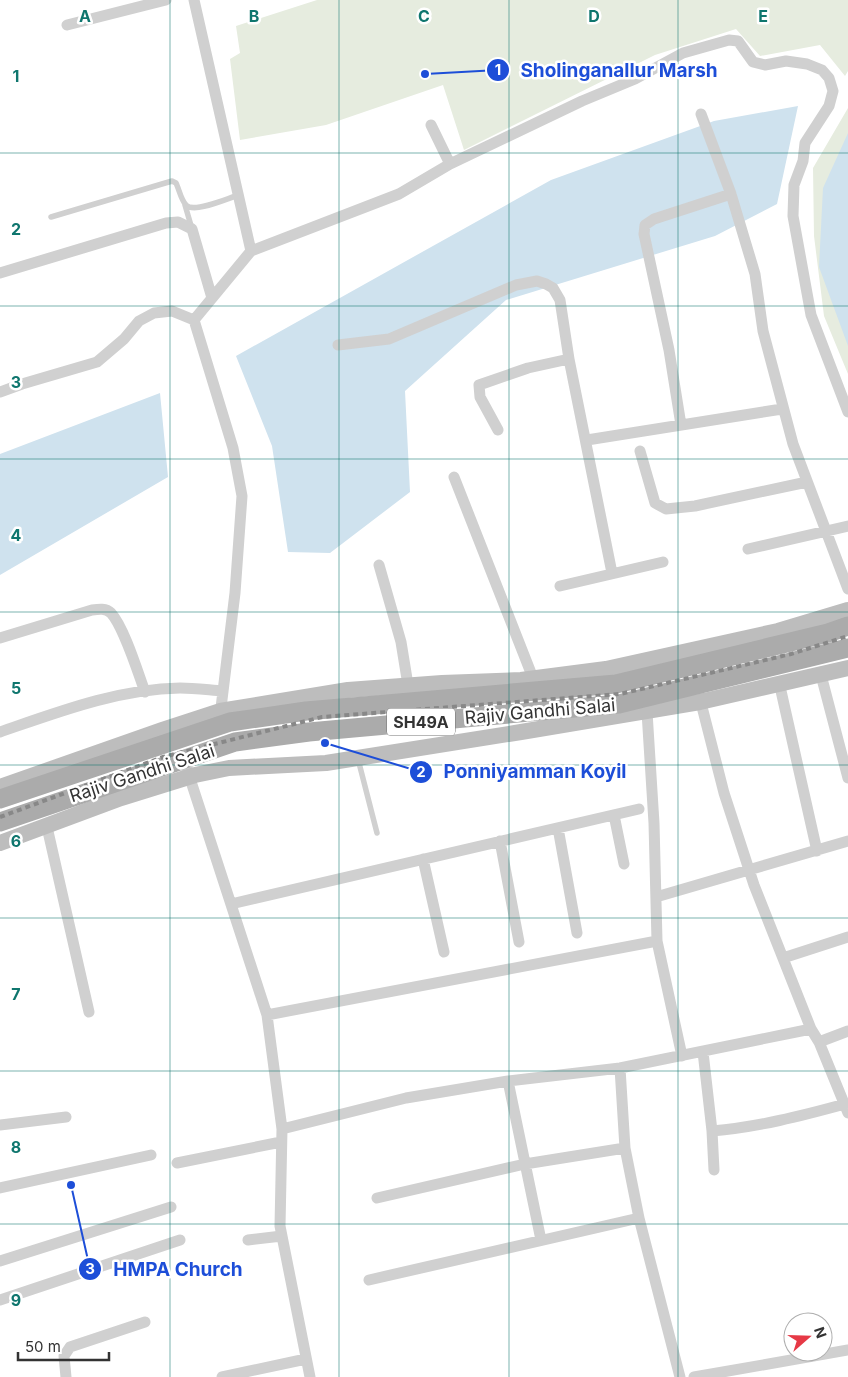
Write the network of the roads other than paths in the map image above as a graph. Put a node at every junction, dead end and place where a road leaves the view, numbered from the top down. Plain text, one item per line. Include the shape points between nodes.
1 (166, 0) edge
2 (194, 0) edge
3 (67, 25) dead end
4 (701, 114) dead end
5 (431, 125) dead end
6 (450, 164) junction
7 (731, 194) junction
8 (239, 195) junction
9 (185, 204) junction
10 (51, 217) dead end
11 (192, 229) junction
12 (251, 250) junction
13 (0, 273) edge
14 (212, 298) junction
15 (194, 320) junction
16 (338, 345) dead end
17 (569, 359) junction
18 (0, 392) edge
19 (782, 409) junction
20 (848, 412) edge
21 (681, 425) junction
22 (498, 430) dead end
23 (587, 440) junction
24 (640, 451) dead end
25 (454, 477) dead end
26 (807, 482) junction
27 (848, 526) edge
28 (826, 532) junction
29 (748, 549) dead end
30 (663, 562) dead end
31 (379, 565) dead end
32 (612, 573) junction
33 (560, 586) dead end
34 (848, 589) edge
35 (848, 610) edge
36 (848, 626) edge
37 (0, 638) edge
38 (848, 648) edge
39 (848, 668) edge
40 (821, 675) junction
41 (533, 678) junction
42 (779, 682) junction
43 (408, 685) junction
44 (223, 691) junction
45 (145, 692) junction
46 (698, 694) junction
47 (647, 712) junction
48 (219, 719) junction
49 (0, 732) edge
50 (358, 757) junction
51 (186, 768) junction
52 (848, 778) edge
53 (0, 788) edge
54 (0, 799) edge
55 (639, 809) dead end
56 (614, 815) junction
57 (0, 822) edge
58 (47, 828) junction
59 (558, 828) junction
60 (377, 832) dead end
61 (848, 841) edge
62 (500, 842) junction
63 (0, 844) edge
64 (818, 851) junction
65 (423, 859) junction
66 (624, 864) dead end
67 (750, 870) junction
68 (656, 897) junction
69 (231, 904) junction
70 (577, 932) dead end
71 (848, 937) edge
72 (657, 941) junction
73 (519, 942) dead end
74 (444, 952) dead end
75 (783, 958) junction
76 (89, 1012) dead end
77 (267, 1015) junction
78 (811, 1029) junction
79 (848, 1031) edge
80 (819, 1042) junction
81 (703, 1052) junction
82 (682, 1056) junction
83 (620, 1068) junction
84 (508, 1081) junction
85 (847, 1110) edge
86 (66, 1117) dead end
87 (0, 1126) edge
88 (282, 1129) junction
89 (712, 1131) junction
90 (281, 1142) junction
91 (625, 1148) junction
92 (151, 1155) dead end
93 (177, 1163) dead end
94 (525, 1164) junction
95 (714, 1170) dead end
96 (0, 1188) edge
97 (377, 1198) dead end
98 (171, 1207) dead end
99 (639, 1218) junction
100 (282, 1236) junction
101 (180, 1240) dead end
102 (248, 1240) dead end
103 (540, 1240) junction
104 (0, 1261) edge
105 (370, 1280) dead end
106 (0, 1300) edge
107 (145, 1322) dead end
108 (848, 1350) edge
109 (306, 1359) junction
110 (66, 1377) edge
111 (222, 1377) edge
112 (310, 1377) edge
113 (680, 1377) edge
114 (694, 1377) edge

1 - 3 street
2 - 8 street
4 - 7 street
5 - 6 street
6 - 12 street via 399,194
6 - 20 street via 635,79 683,52 729,40 738,41 753,62 765,65 786,61 822,70 833,91 829,106 806,143 794,185 793,216 811,315
7 - 19 street via 756,274 763,331
7 - 21 street via 654,219 645,225 644,234
8 - 9 lane via 198,208
8 - 12 street
9 - 10 lane via 176,183 172,182
9 - 11 lane
11 - 13 street via 178,222 166,222
11 - 14 street
12 - 14 street
14 - 15 street
15 - 18 street via 172,311 154,313 139,321 124,340 97,362
15 - 44 street via 233,448 242,496
16 - 17 street via 389,339 516,285 537,282 553,288 560,300
17 - 22 street via 479,384 480,397
17 - 23 street
19 - 21 street
19 - 26 street
21 - 23 street
23 - 32 street
24 - 26 street via 655,503 666,509 695,506
25 - 41 street
26 - 28 street
27 - 28 street
28 - 29 street
28 - 34 street
30 - 32 street
31 - 43 street via 401,642
32 - 33 street
35 - 41 street via 778,631 606,669
36 - 48 main road, Rajiv Gandhi Salai / SH49A via 828,634 616,684 306,712 230,722
37 - 45 street via 102,609 110,612 118,625
38 - 46 main road, Rajiv Gandhi Salai / SH49A
39 - 40 street
40 - 42 street
40 - 52 street
41 - 43 street
42 - 46 street
42 - 64 street
43 - 48 street via 348,690
44 - 45 street via 180,688
44 - 48 street
45 - 49 street via 78,705
46 - 47 street
46 - 51 main road, Rajiv Gandhi Salai / SH49A via 235,742
46 - 67 street via 724,793
47 - 50 street
47 - 68 street
48 - 53 street via 162,730
48 - 54 main road, Rajiv Gandhi Salai / SH49A
50 - 51 street via 326,763
50 - 60 lane
51 - 57 main road, Rajiv Gandhi Salai / SH49A
51 - 58 street
51 - 69 street
55 - 56 street
56 - 59 street
56 - 66 street
58 - 63 street
58 - 76 street
59 - 62 street
59 - 70 street
61 - 64 street
62 - 65 street
62 - 73 street
64 - 67 street
65 - 69 street
65 - 74 street
67 - 68 street
67 - 75 street
68 - 72 street
69 - 77 street
71 - 75 street
72 - 77 street
72 - 82 street
75 - 78 street
77 - 88 street
78 - 80 street
78 - 81 street
79 - 80 street
80 - 85 street
81 - 82 street
81 - 89 street
82 - 83 street
83 - 84 street
83 - 91 street
84 - 88 street via 406,1098
84 - 94 street
85 - 89 street
86 - 87 street
88 - 90 street
89 - 95 street
90 - 93 street
90 - 100 street via 279,1212
91 - 94 street
91 - 99 street
92 - 96 street
94 - 97 street
94 - 103 street
98 - 104 street
99 - 103 street
99 - 113 street
100 - 102 street
100 - 109 street
101 - 106 street
103 - 105 street
107 - 110 street via 70,1347 64,1356
108 - 114 street
109 - 111 street
109 - 112 street

